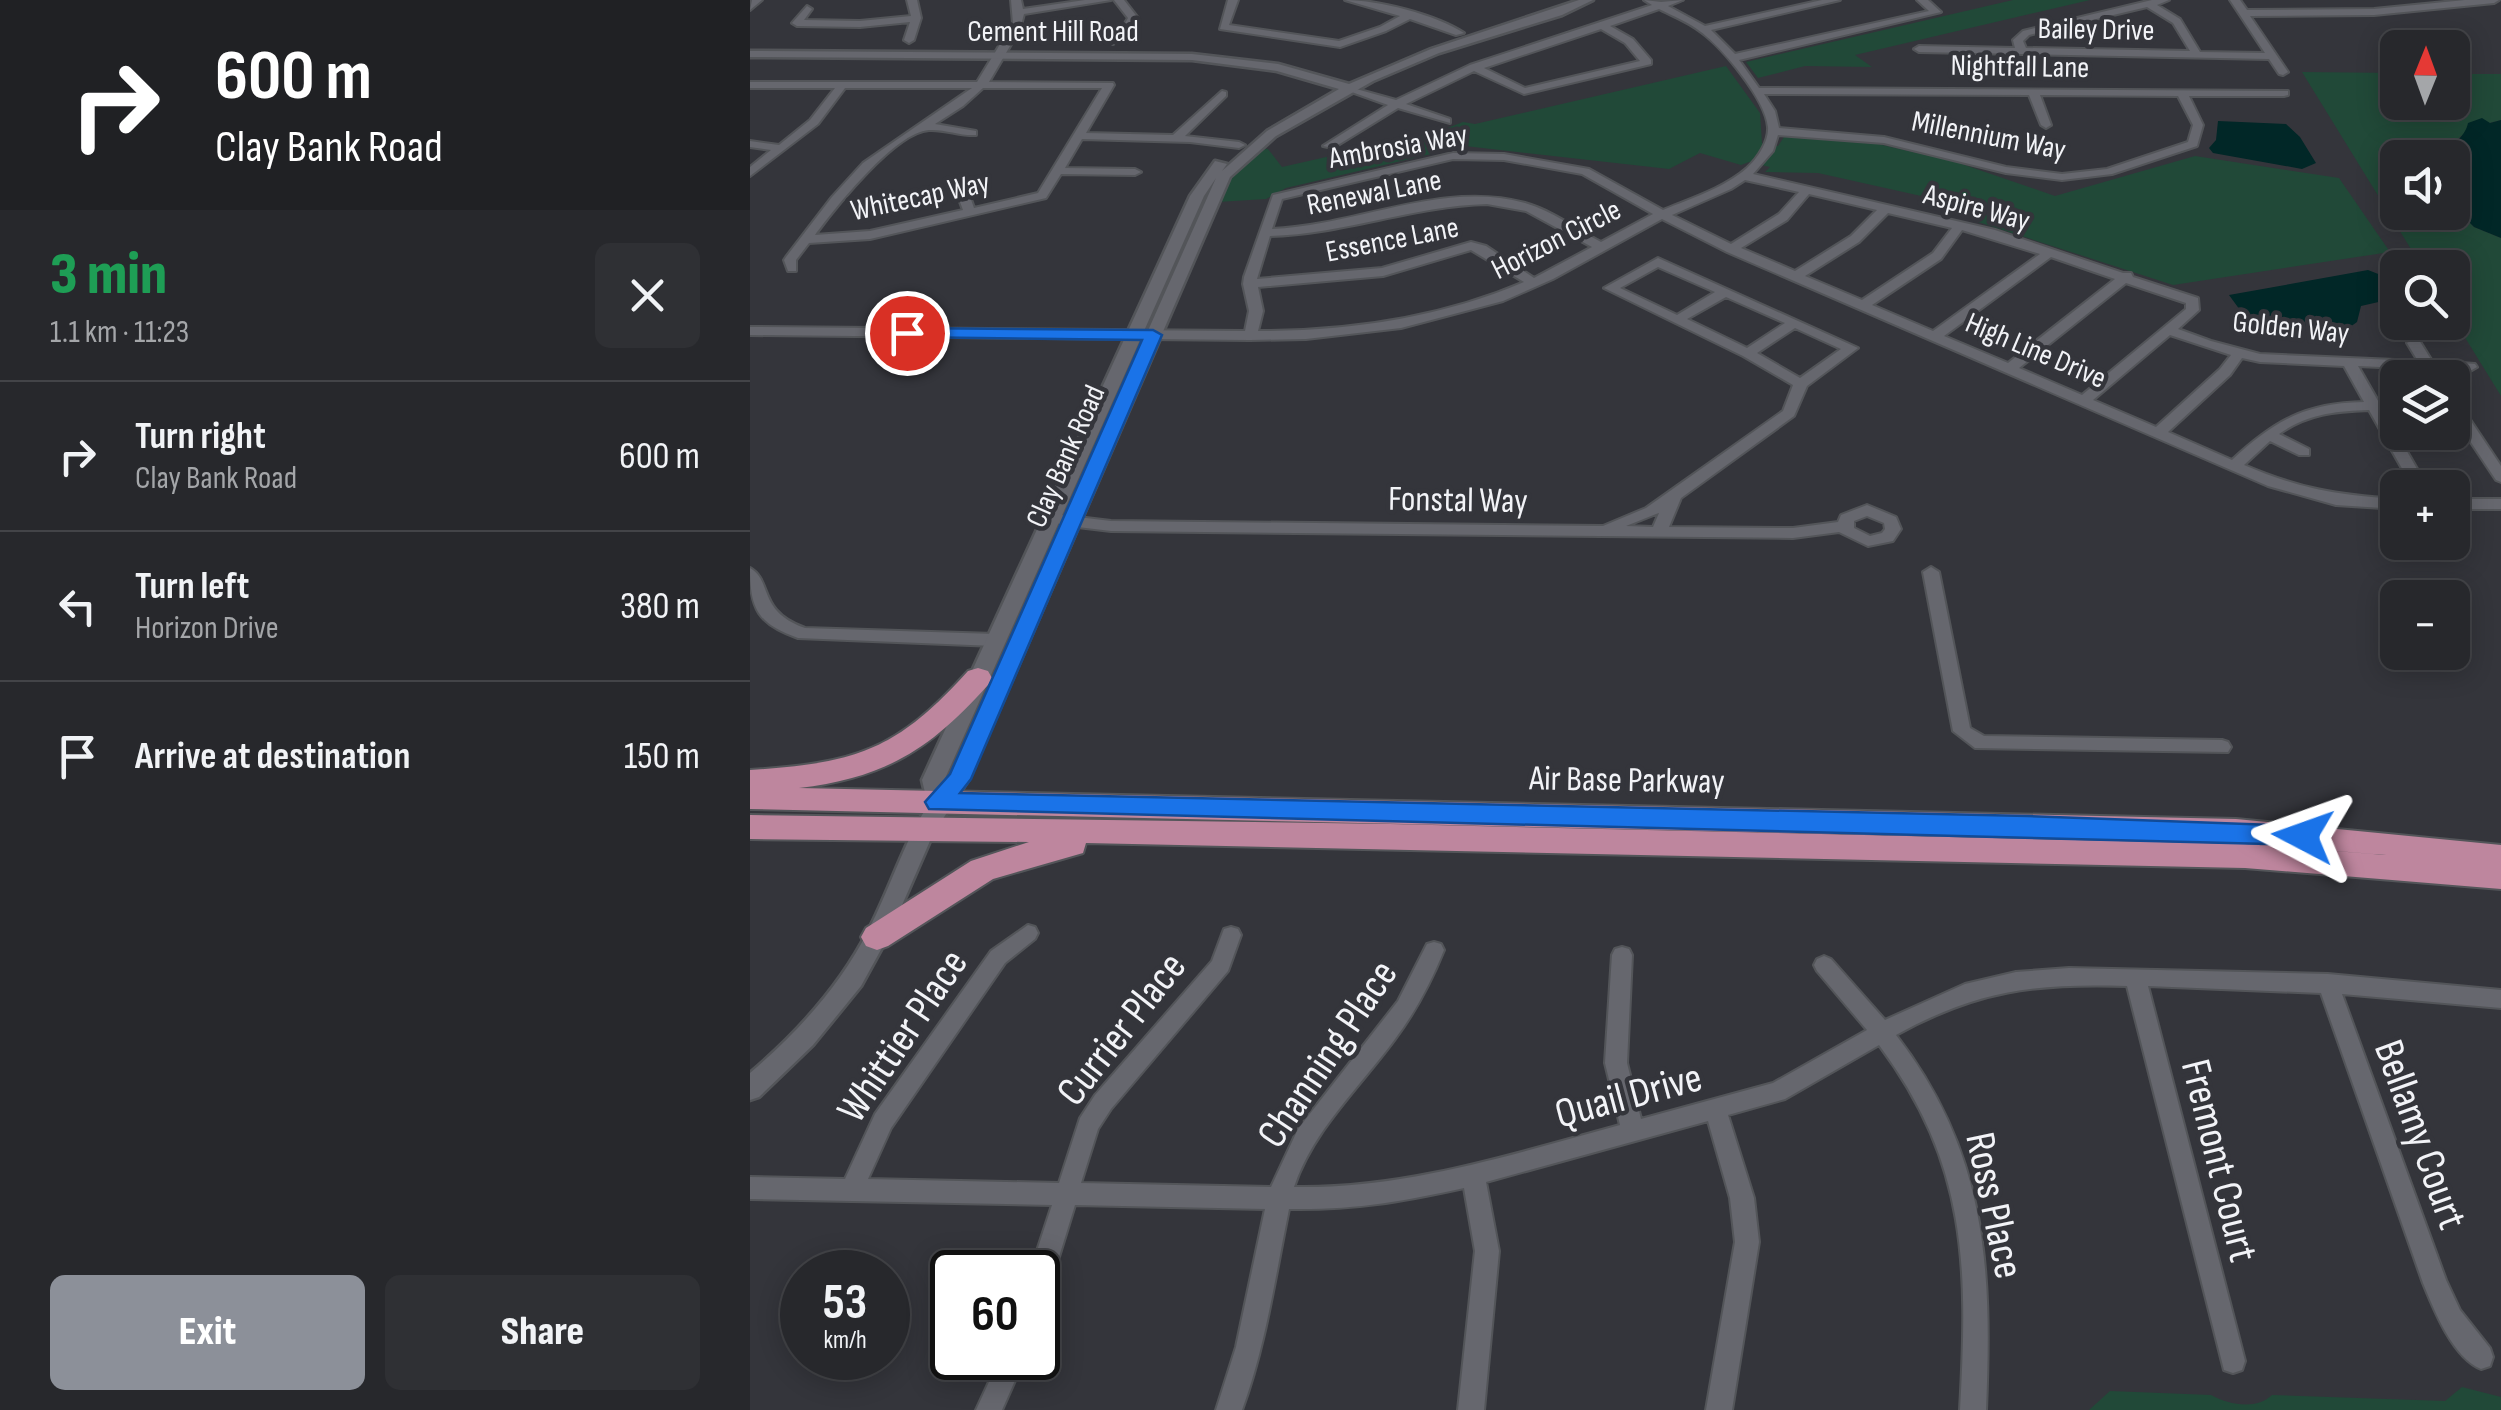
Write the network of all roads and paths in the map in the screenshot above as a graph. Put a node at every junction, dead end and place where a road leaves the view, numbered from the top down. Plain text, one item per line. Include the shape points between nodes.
1 (757, 0) edge
2 (912, 0) edge
3 (1106, 0) edge
4 (1119, 0) edge
5 (1233, 0) edge
6 (1350, 0) edge
7 (1566, 0) edge
8 (1588, 0) edge
9 (1636, 0) edge
10 (1678, 0) edge
11 (1835, 0) edge
12 (1922, 0) edge
13 (2164, 0) edge
14 (2235, 0) edge
15 (2494, 0) edge
16 (1654, 3) edge
17 (2149, 4) junction
18 (1018, 6) edge
19 (750, 7) edge
20 (807, 9) dead end
21 (2244, 13) junction
22 (1409, 15) junction
23 (916, 18) junction
24 (1604, 26) junction
25 (1704, 29) junction
26 (1459, 33) junction
27 (908, 40) dead end
28 (1113, 41) dead end
29 (1919, 49) dead end
30 (2022, 53) junction
31 (750, 54) edge
32 (1000, 55) junction
33 (2197, 55) junction
34 (2272, 56) junction
35 (1732, 58) junction
36 (1474, 67) junction
37 (2283, 72) dead end
38 (844, 83) junction
39 (750, 84) edge
40 (979, 86) junction
41 (1346, 87) junction
42 (1757, 91) junction
43 (2033, 91) junction
44 (2182, 92) junction
45 (1222, 94) dead end
46 (2284, 94) dead end
47 (1397, 104) junction
48 (1446, 121) dead end
49 (2046, 125) dead end
50 (924, 126) junction
51 (1774, 131) junction
52 (972, 132) dead end
53 (1080, 136) junction
54 (1175, 139) junction
55 (750, 144) edge
56 (1329, 146) dead end
57 (779, 148) junction
58 (1236, 148) junction
59 (1060, 171) junction
60 (750, 172) edge
61 (1136, 172) dead end
62 (1745, 176) junction
63 (962, 191) dead end
64 (1805, 192) junction
65 (1884, 210) junction
66 (969, 212) junction
67 (1662, 214) junction
68 (1958, 226) junction
69 (1266, 233) junction
70 (806, 239) junction
71 (1602, 247) junction
72 (1731, 249) junction
73 (2050, 252) junction
74 (792, 268) dead end
75 (2127, 276) junction
76 (1795, 277) junction
77 (1534, 283) junction
78 (1249, 284) junction
79 (1725, 292) junction
80 (1862, 306) junction
81 (1678, 320) junction
82 (1794, 323) junction
83 (2169, 330) junction
84 (750, 331) edge
85 (1134, 335) junction
86 (1153, 335) junction
87 (1250, 336) junction
88 (1935, 336) junction
89 (2414, 343) dead end
90 (1748, 353) junction
91 (2238, 354) junction
92 (2348, 360) junction
93 (2425, 360) edge
94 (2380, 365) edge
95 (2010, 368) junction
96 (1801, 384) junction
97 (2085, 400) junction
98 (2373, 406) junction
99 (2470, 430) edge
100 (2158, 432) junction
101 (2267, 434) junction
102 (2304, 452) dead end
103 (2234, 466) junction
104 (2410, 470) edge
105 (2501, 477) edge
106 (1674, 496) junction
107 (2380, 502) edge
108 (2470, 504) edge
109 (2501, 504) edge
110 (1061, 520) junction
111 (1844, 526) dead end
112 (1600, 531) junction
113 (1659, 531) junction
114 (750, 572) edge
115 (1931, 572) dead end
116 (995, 640) junction
117 (978, 678) junction
118 (2222, 747) dead end
119 (750, 780) edge
120 (750, 798) edge
121 (938, 802) junction
122 (750, 827) edge
123 (924, 831) junction
124 (1128, 834) junction
125 (2501, 857) edge
126 (2501, 877) edge
127 (1028, 933) dead end
128 (1231, 934) dead end
129 (877, 937) junction
130 (1434, 950) dead end
131 (1622, 955) dead end
132 (1824, 965) dead end
133 (2136, 977) junction
134 (2328, 984) junction
135 (2501, 999) edge
136 (1884, 1031) junction
137 (750, 1090) edge
138 (1715, 1109) junction
139 (1633, 1132) junction
140 (1473, 1175) junction
141 (750, 1188) edge
142 (852, 1190) junction
143 (1066, 1194) junction
144 (1279, 1197) junction
145 (1049, 1250) edge
146 (2482, 1357) dead end
147 (2233, 1362) dead end
148 (1003, 1380) edge
149 (989, 1410) edge
150 (1229, 1410) edge
151 (1471, 1410) edge
152 (1719, 1410) edge
153 (1972, 1410) edge

1 - 19 street
2 - 23 street
3 - 18 street
4 - 28 street via 1133,18
5 - 22 street via 1223,27 1335,44
6 - 22 street
7 - 26 street, Clay Bank Road
8 - 41 street, Clay Bank Road
9 - 16 street
10 - 16 street
11 - 25 street
12 - 35 street via 1936,12
13 - 17 street
14 - 21 street
15 - 21 street via 2374,12
16 - 24 street
16 - 25 street
17 - 30 street via 2026,33 2018,40
17 - 33 street via 2177,21
18 - 32 street via 1015,33
20 - 23 street via 797,23
21 - 34 street
22 - 26 street
23 - 27 street
24 - 36 street
24 - 36 street via 1630,41 1646,64 1524,91
25 - 35 street
26 - 41 street, Clay Bank Road via 1388,60
29 - 30 street, Bailey Drive
30 - 33 street, Bailey Drive
31 - 32 street, Cement Hill Road
32 - 40 street
32 - 41 street, Cement Hill Road via 1211,58
33 - 34 street, Bailey Drive
34 - 37 street
35 - 42 street
36 - 47 street
38 - 39 street
38 - 40 street
38 - 57 street via 814,122
40 - 50 street
40 - 53 street via 1109,85
41 - 47 street
41 - 58 street, Clay Bank Road via 1265,126
41 - 86 street, Clay Bank Road via 1266,137 1224,176
42 - 43 street, Nightfall Lane
42 - 51 street
43 - 44 street, Nightfall Lane
43 - 49 street
44 - 46 street, Nightfall Lane
44 - 51 street, Millennium Way via 2198,125 2192,144 2078,177 2025,174 1884,140
45 - 54 street
47 - 48 street
47 - 56 street
50 - 52 street
50 - 70 street via 864,168
51 - 62 street, Horizon Circle
53 - 54 street
53 - 59 street
54 - 58 street
55 - 57 street
57 - 60 street
58 - 85 street, Clay Bank Road via 1197,196
59 - 61 street
59 - 66 street, Whitecap Way via 1042,196
62 - 64 street, Aspire Way
62 - 67 street, Horizon Circle
63 - 66 street
64 - 65 street, Aspire Way
64 - 72 street via 1776,222
65 - 68 street, Aspire Way
65 - 76 street via 1855,239
66 - 70 street, Whitecap Way via 856,237
67 - 69 street, Ambrosia Way via 1585,170 1466,155 1283,194
67 - 71 street, Horizon Circle
67 - 72 street, High Line Drive
68 - 73 street, Aspire Way
68 - 80 street via 1936,256
69 - 71 street, Renewal Lane via 1323,231 1434,204 1484,200 1544,213
69 - 78 street, Ambrosia Way
70 - 74 street via 790,260
71 - 77 street, Horizon Circle
72 - 76 street, High Line Drive
73 - 75 street, Aspire Way
73 - 88 street
75 - 83 street, Aspire Way via 2193,301 2194,308
75 - 95 street
76 - 80 street, High Line Drive
77 - 78 street, Essence Lane via 1470,246 1383,272
77 - 87 street, Horizon Circle via 1401,324
78 - 87 street, Ambrosia Way via 1256,311
79 - 81 street
79 - 81 street via 1658,262 1610,288
79 - 82 street
80 - 88 street, High Line Drive
81 - 90 street
82 - 90 street
82 - 96 street via 1851,348
83 - 91 street, Golden Way
83 - 97 street
84 - 85 street, Horizon Circle
85 - 86 street, Horizon Circle
85 - 110 street, Clay Bank Road
86 - 87 street, Horizon Circle
86 - 110 street, Clay Bank Road
88 - 95 street, High Line Drive
89 - 93 street
90 - 96 street
91 - 92 street, Golden Way
91 - 100 street
92 - 94 street, Golden Way
92 - 98 street
95 - 97 street, High Line Drive
96 - 106 street via 1789,413
97 - 100 street, High Line Drive
98 - 101 street via 2313,410
98 - 104 street
99 - 105 street
100 - 103 street, High Line Drive
101 - 102 street
101 - 103 street
103 - 107 street, High Line Drive via 2313,496
106 - 112 street
106 - 113 street
108 - 109 street
110 - 112 street, Fonstal Way
110 - 116 street, Clay Bank Road
110 - 121 street, Clay Bank Road via 960,779
111 - 113 street, Fonstal Way via 1793,533
112 - 113 street, Fonstal Way
114 - 116 street via 761,609 780,626 804,634
115 - 118 street via 1962,731 1982,743
116 - 117 street, Clay Bank Road
117 - 119 main road via 934,727 873,763 824,776
117 - 121 street, Clay Bank Road via 932,780
120 - 121 main road, Air Base Parkway
121 - 123 street, Clay Bank Road
121 - 125 main road, Air Base Parkway via 2236,831
122 - 123 main road, Air Base Parkway
123 - 124 main road, Air Base Parkway
123 - 129 street, Clay Bank Road
124 - 126 main road, Air Base Parkway via 2245,856
124 - 129 main road via 998,864
127 - 142 street, Whittier Place via 998,957 883,1120
128 - 143 street, Currier Place via 1220,965 1096,1113
129 - 137 street, Clay Bank Road via 807,1036
130 - 144 street, Channing Place via 1424,982 1309,1134
131 - 139 street via 1616,1063
132 - 136 street, Ross Place
133 - 134 street, Quail Drive
133 - 136 street, Quail Drive via 2007,981 1919,1011
133 - 147 street, Fremont Court
134 - 135 street, Quail Drive
134 - 146 street, Bellamy Court via 2435,1282 2451,1319
136 - 138 street, Quail Drive via 1790,1086
136 - 153 street, Ross Place via 1932,1107 1957,1170 1976,1288
138 - 139 street, Quail Drive
138 - 152 street via 1742,1198 1747,1242
139 - 140 street, Quail Drive
140 - 144 street, Quail Drive via 1382,1195
140 - 151 street via 1486,1251
141 - 142 street, Quail Drive
142 - 143 street, Quail Drive
143 - 144 street, Quail Drive
143 - 145 street, Currier Place
144 - 150 street, Channing Place
148 - 149 street

